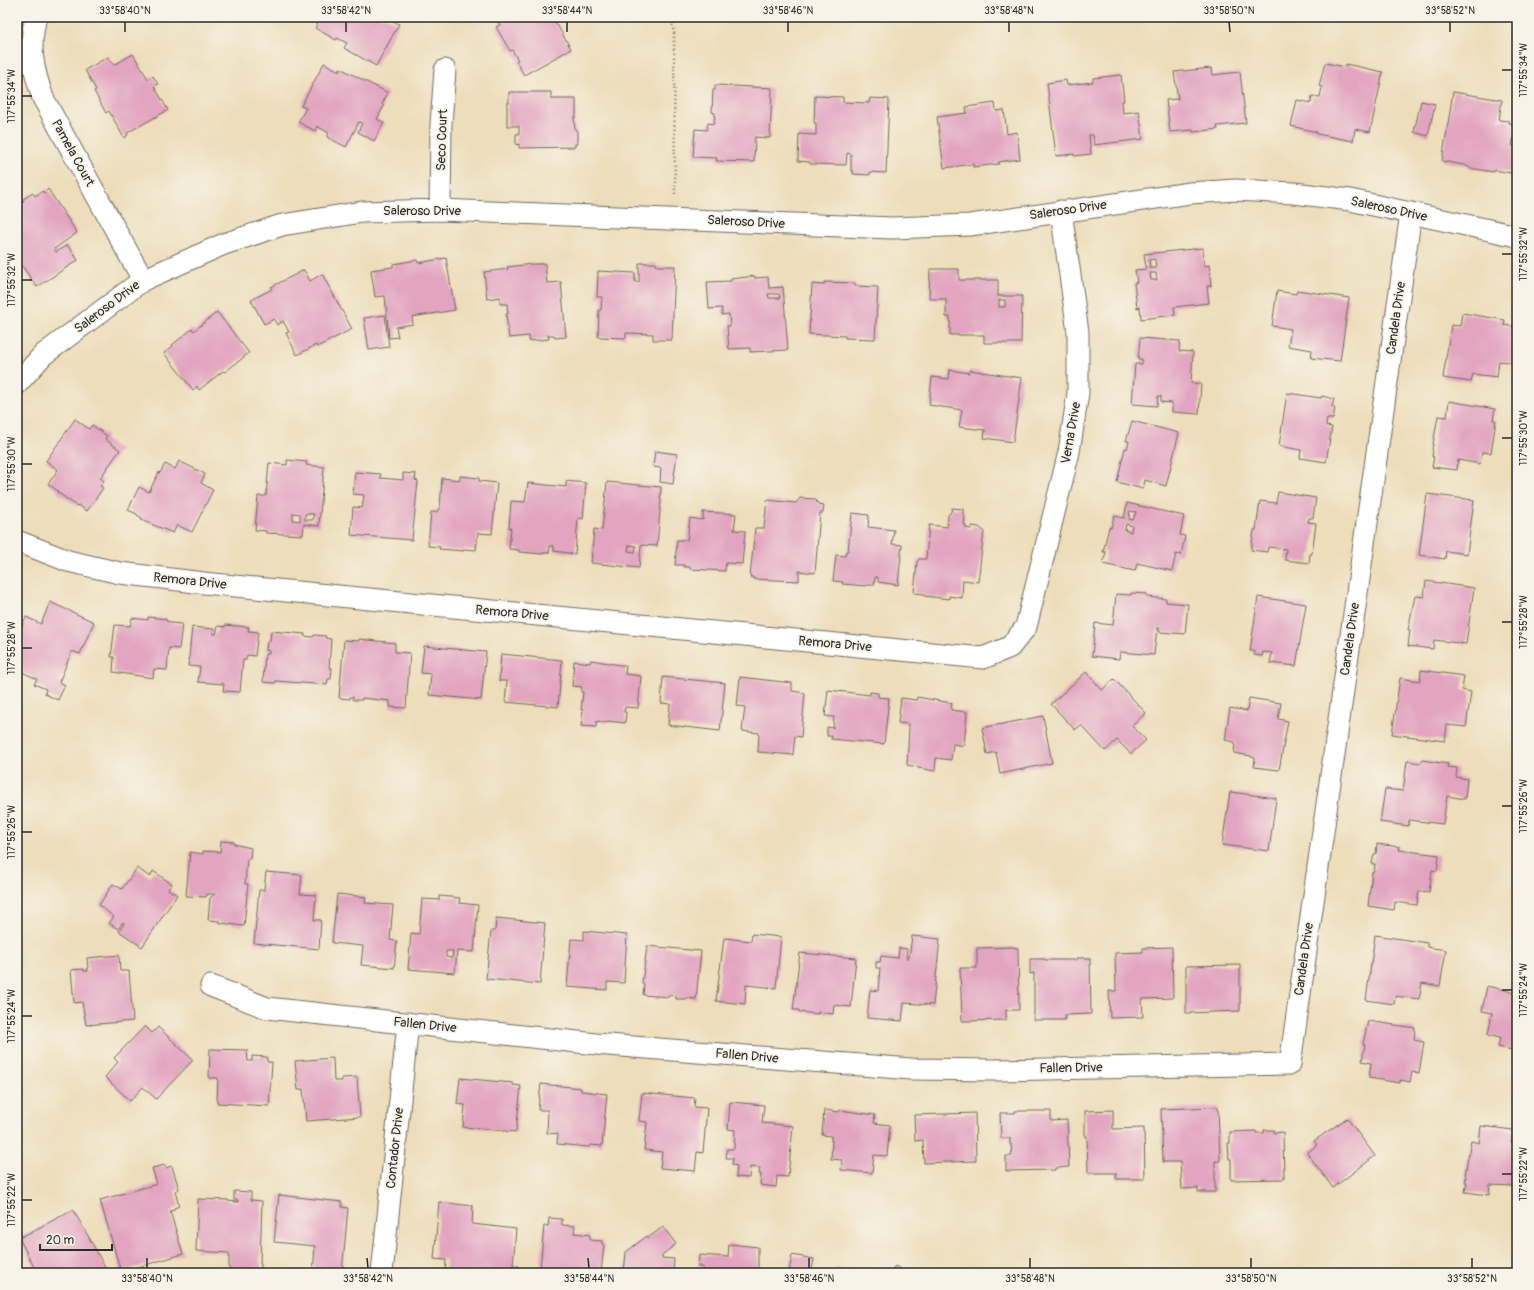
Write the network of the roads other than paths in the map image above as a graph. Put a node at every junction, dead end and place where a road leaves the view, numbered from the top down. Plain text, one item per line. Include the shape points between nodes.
1 (36, 17) edge
2 (445, 70) dead end
3 (440, 210) junction
4 (1061, 211) junction
5 (1411, 213) junction
6 (1517, 236) edge
7 (143, 280) junction
8 (17, 384) edge
9 (17, 541) edge
10 (1010, 647) joint
11 (211, 986) dead end
12 (408, 1023) junction
13 (1290, 1064) joint
14 (382, 1273) edge

1 - 7 street, Pamela Court via 31,50 34,74 42,98
2 - 3 street, Seco Court via 441,124
3 - 4 street, Saleroso Drive via 892,228 970,225
3 - 7 street, Saleroso Drive via 362,212 282,225 224,244
4 - 5 street, Saleroso Drive via 1190,193 1236,190 1350,200
4 - 10 street, Verna Drive via 1078,332 1078,393 1068,452 1026,628
5 - 6 street, Saleroso Drive
5 - 13 street, Candela Drive
7 - 8 street, Saleroso Drive via 43,355
9 - 10 street, Remora Drive via 68,561 120,573 204,583 983,658
11 - 12 street, Fallen Drive via 267,1008
12 - 13 street, Fallen Drive via 596,1044 911,1069 994,1070
12 - 14 street, Contador Drive

